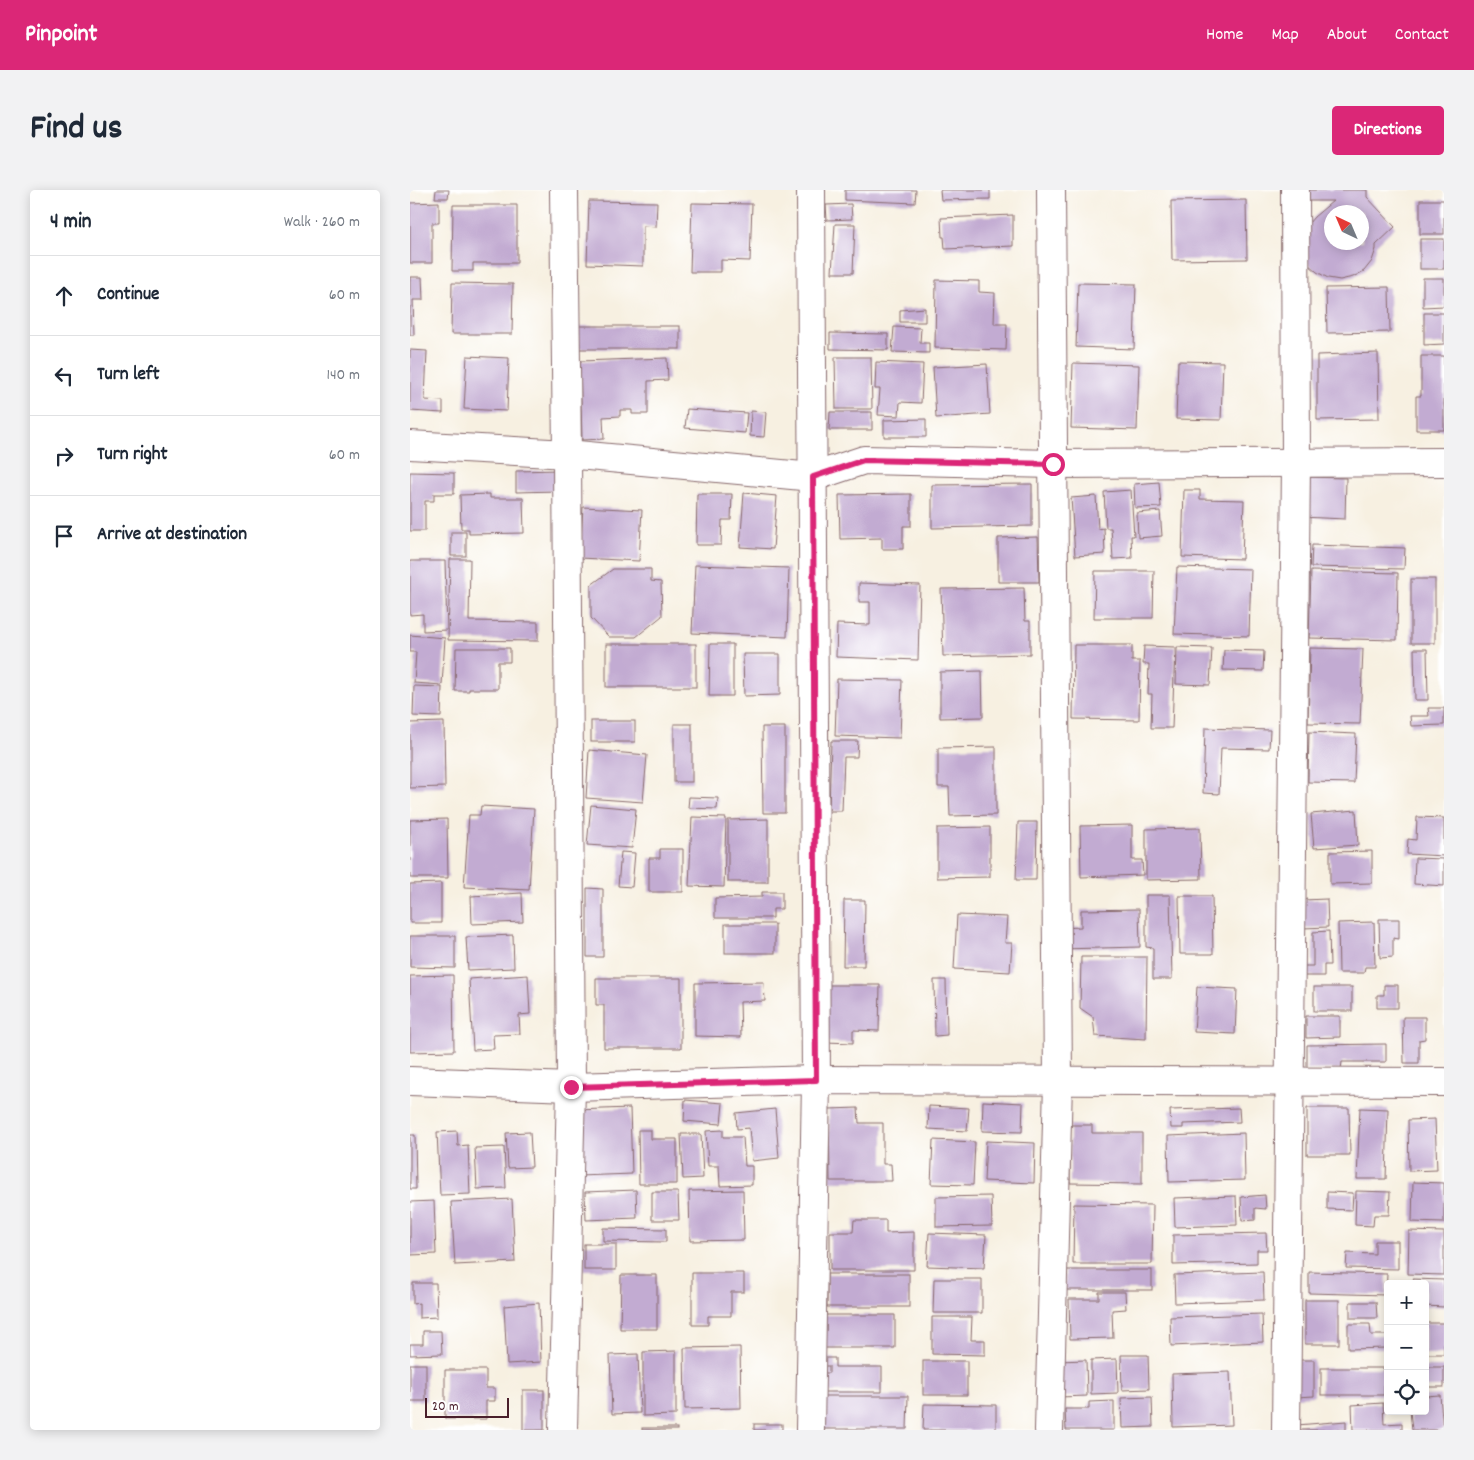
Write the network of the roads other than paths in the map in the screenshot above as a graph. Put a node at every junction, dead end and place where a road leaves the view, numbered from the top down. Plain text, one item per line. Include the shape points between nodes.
1 (564, 190) edge
2 (811, 190) edge
3 (1051, 190) edge
4 (1296, 190) edge
5 (410, 445) edge
6 (567, 454) junction
7 (1444, 462) edge
8 (1296, 463) junction
9 (1053, 464) junction
10 (813, 477) junction
11 (816, 1080) junction
12 (410, 1081) edge
13 (1290, 1081) junction
14 (1058, 1082) junction
15 (1444, 1082) edge
16 (571, 1087) junction
17 (563, 1430) edge
18 (810, 1430) edge
19 (1049, 1430) edge
20 (1286, 1430) edge

1 - 6 street
2 - 10 street
3 - 9 street
4 - 8 street
5 - 6 street
6 - 10 street
6 - 16 street
7 - 8 street
8 - 9 street
8 - 13 street
9 - 10 street via 864,460
9 - 14 street
10 - 11 street
11 - 14 street
11 - 16 street
11 - 18 street
12 - 16 street
13 - 14 street
13 - 15 street
13 - 20 street
14 - 19 street
16 - 17 street

